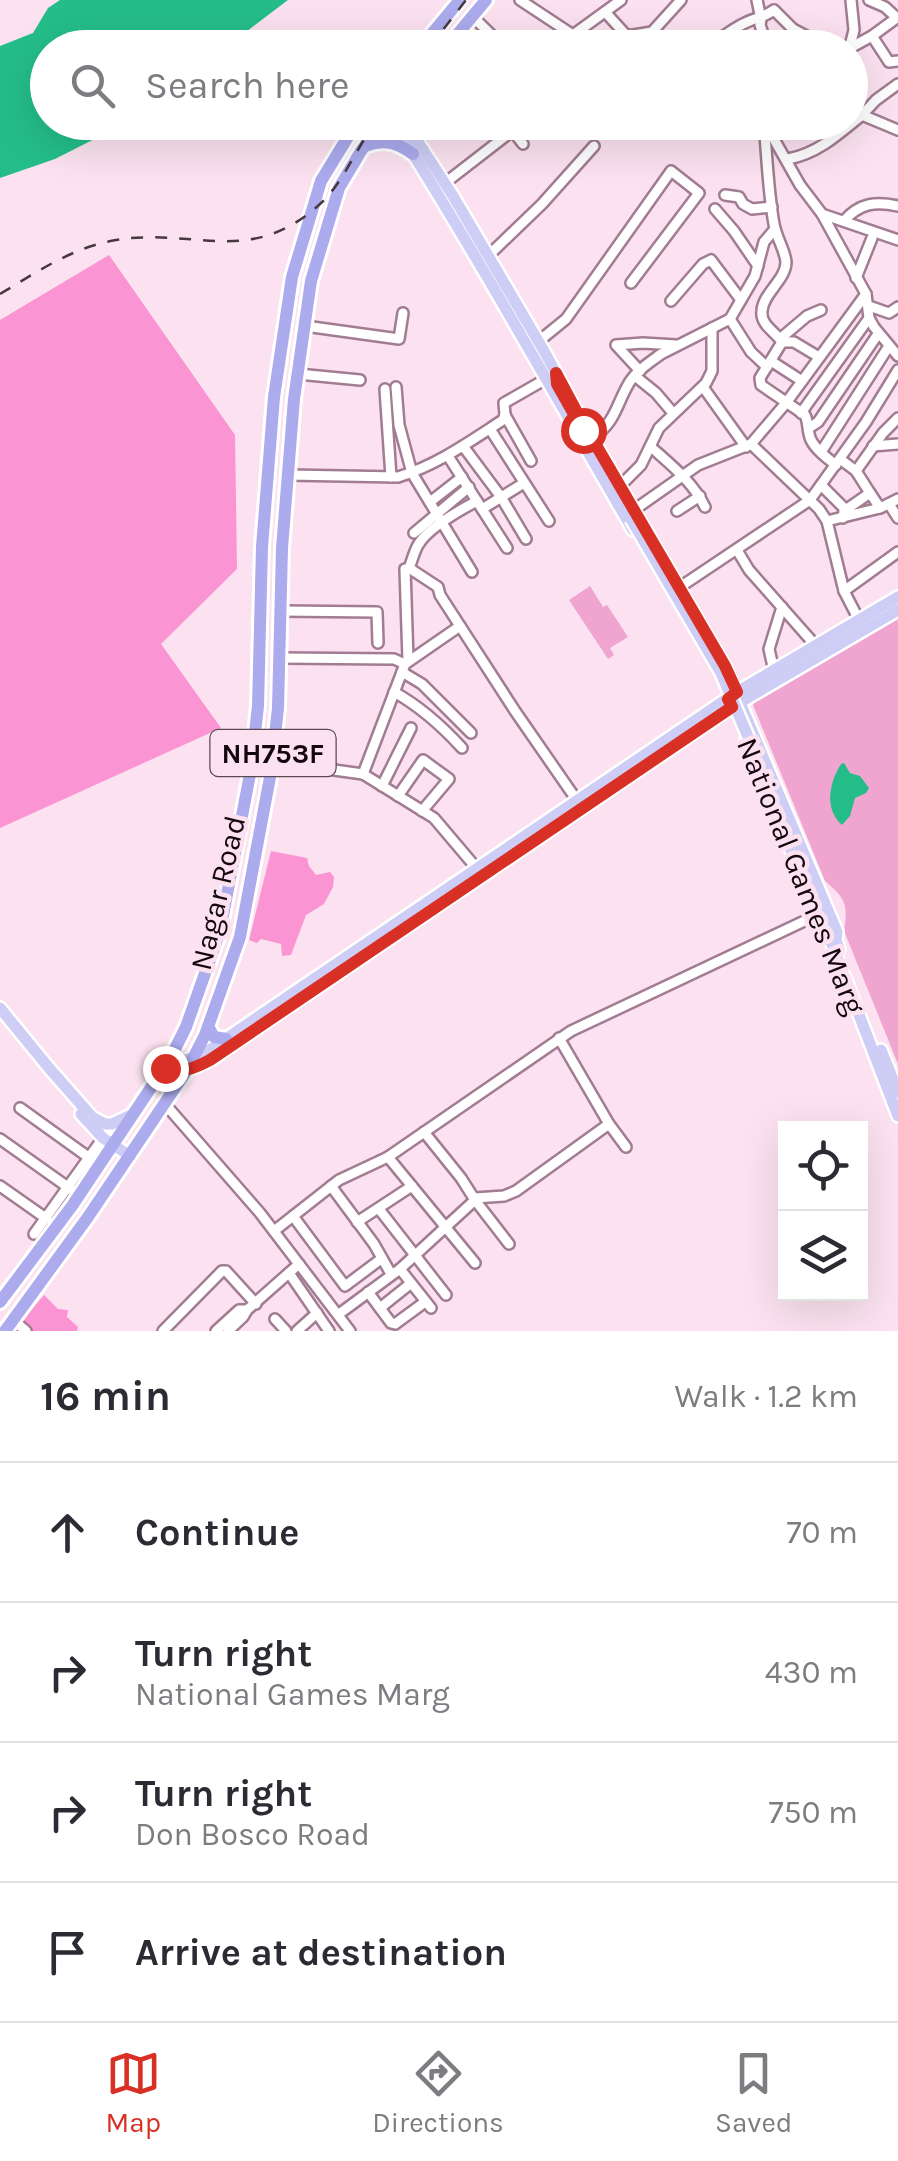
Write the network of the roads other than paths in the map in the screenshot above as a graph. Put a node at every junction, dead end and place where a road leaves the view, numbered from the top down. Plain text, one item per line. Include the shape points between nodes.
1 (460, 0) edge
2 (486, 0) edge
3 (520, 0) edge
4 (621, 0) edge
5 (681, 0) edge
6 (757, 0) edge
7 (852, 0) edge
8 (869, 0) edge
9 (606, 13) junction
10 (472, 16) junction
11 (897, 17) edge
12 (761, 19) junction
13 (793, 29) edge
14 (435, 30) edge
15 (462, 30) edge
16 (486, 30) edge
17 (566, 30) edge
18 (581, 30) edge
19 (622, 30) edge
20 (654, 30) edge
21 (737, 30) edge
22 (762, 30) edge
23 (854, 30) edge
24 (872, 36) junction
25 (868, 38) edge
26 (898, 61) edge
27 (898, 84) edge
28 (868, 109) edge
29 (868, 118) edge
30 (898, 130) edge
31 (346, 140) edge
32 (369, 140) edge
33 (404, 140) edge
34 (419, 140) edge
35 (494, 140) edge
36 (520, 140) edge
37 (766, 140) edge
38 (776, 140) edge
39 (831, 140) edge
40 (523, 144) dead end
41 (594, 146) dead end
42 (364, 147) junction
43 (413, 154) junction
44 (788, 160) junction
45 (445, 184) junction
46 (725, 195) dead end
47 (898, 206) edge
48 (772, 207) junction
49 (715, 209) dead end
50 (822, 214) junction
51 (844, 222) junction
52 (775, 228) junction
53 (872, 238) dead end
54 (898, 240) edge
55 (488, 256) junction
56 (758, 266) junction
57 (856, 278) junction
58 (632, 284) dead end
59 (866, 294) junction
60 (742, 300) junction
61 (671, 301) dead end
62 (869, 306) junction
63 (898, 307) edge
64 (821, 310) dead end
65 (403, 313) dead end
66 (869, 318) junction
67 (730, 319) junction
68 (305, 326) junction
69 (712, 328) junction
70 (878, 334) junction
71 (782, 340) junction
72 (539, 341) junction
73 (678, 345) junction
74 (888, 346) junction
75 (898, 356) edge
76 (816, 362) junction
77 (769, 364) junction
78 (898, 370) edge
79 (298, 374) junction
80 (638, 374) junction
81 (828, 374) junction
82 (551, 376) junction
83 (360, 380) dead end
84 (802, 381) junction
85 (844, 383) junction
86 (702, 387) junction
87 (786, 402) junction
88 (673, 413) junction
89 (801, 413) junction
90 (506, 416) junction
91 (898, 418) edge
92 (809, 428) junction
93 (490, 429) junction
94 (592, 439) junction
95 (898, 444) edge
96 (463, 446) junction
97 (749, 446) junction
98 (874, 446) junction
99 (651, 447) junction
100 (821, 452) junction
101 (448, 456) junction
102 (531, 461) dead end
103 (838, 462) junction
104 (856, 471) junction
105 (412, 472) junction
106 (288, 476) junction
107 (682, 476) junction
108 (391, 477) junction
109 (462, 477) junction
110 (524, 483) junction
111 (821, 485) junction
112 (620, 486) junction
113 (469, 487) junction
114 (870, 493) junction
115 (700, 496) junction
116 (501, 497) junction
117 (810, 500) junction
118 (430, 502) junction
119 (889, 504) edge
120 (480, 505) junction
121 (705, 507) dead end
122 (678, 510) dead end
123 (436, 512) junction
124 (844, 514) junction
125 (633, 516) junction
126 (898, 518) edge
127 (549, 521) dead end
128 (827, 521) junction
129 (443, 523) junction
130 (414, 533) dead end
131 (526, 539) dead end
132 (507, 548) dead end
133 (737, 550) junction
134 (898, 552) edge
135 (409, 568) junction
136 (472, 572) dead end
137 (680, 587) junction
138 (844, 591) junction
139 (898, 597) edge
140 (782, 607) junction
141 (898, 610) edge
142 (281, 612) junction
143 (859, 620) junction
144 (460, 626) junction
145 (378, 643) dead end
146 (816, 646) junction
147 (280, 658) junction
148 (405, 665) junction
149 (721, 669) junction
150 (774, 670) junction
151 (394, 692) junction
152 (735, 700) junction
153 (411, 728) dead end
154 (471, 733) dead end
155 (462, 748) dead end
156 (272, 757) junction
157 (363, 774) junction
158 (382, 786) junction
159 (398, 796) junction
160 (578, 802) junction
161 (422, 811) junction
162 (478, 870) junction
163 (817, 915) junction
164 (833, 941) junction
165 (0, 1008) edge
166 (0, 1020) edge
167 (208, 1026) junction
168 (559, 1038) junction
169 (226, 1040) junction
170 (167, 1063) junction
171 (190, 1065) junction
172 (898, 1092) edge
173 (165, 1104) junction
174 (20, 1108) dead end
175 (138, 1108) junction
176 (898, 1116) edge
177 (609, 1124) junction
178 (424, 1132) junction
179 (0, 1140) edge
180 (108, 1142) junction
181 (626, 1146) dead end
182 (130, 1156) junction
183 (388, 1157) junction
184 (95, 1161) junction
185 (0, 1186) edge
186 (330, 1186) junction
187 (412, 1186) junction
188 (73, 1192) junction
189 (475, 1199) junction
190 (378, 1209) junction
191 (293, 1216) junction
192 (51, 1222) junction
193 (358, 1222) junction
194 (447, 1226) junction
195 (395, 1229) junction
196 (274, 1231) junction
197 (34, 1234) dead end
198 (374, 1244) junction
199 (509, 1244) dead end
200 (416, 1254) junction
201 (381, 1260) junction
202 (475, 1262) dead end
203 (299, 1264) junction
204 (396, 1271) junction
205 (289, 1273) junction
206 (410, 1284) junction
207 (368, 1292) junction
208 (3, 1293) edge
209 (446, 1295) dead end
210 (252, 1306) junction
211 (380, 1308) junction
212 (317, 1313) junction
213 (341, 1317) junction
214 (275, 1319) dead end
215 (8, 1325) edge
216 (394, 1327) edge
217 (26, 1331) edge
218 (163, 1331) edge
219 (216, 1331) edge
220 (228, 1331) edge
221 (286, 1331) edge
222 (297, 1331) edge
223 (330, 1331) edge
224 (350, 1331) edge

1 - 14 highway
2 - 10 highway
3 - 17 street
4 - 9 street
5 - 20 street
6 - 12 street
7 - 23 street
8 - 11 street
9 - 18 street
9 - 19 street
10 - 15 highway
10 - 16 street
11 - 24 street
12 - 13 street via 774,10
12 - 21 street
12 - 22 street
24 - 25 street
24 - 26 street via 888,62
27 - 28 street
29 - 30 street
31 - 170 highway, Nagar Road / NH753F via 321,180 292,276 274,397 251,769 220,931
32 - 42 highway, Nagar Road / NH753F
33 - 43 main road, National Games Marg
34 - 45 main road, National Games Marg
35 - 45 street
36 - 40 street
37 - 48 street
38 - 44 street
39 - 44 street
41 - 55 street
42 - 43 highway via 389,141
42 - 68 highway, Nagar Road / NH753F via 333,206
43 - 82 main road, National Games Marg
44 - 50 street
45 - 55 main road, National Games Marg
46 - 48 street via 752,209
47 - 51 street via 873,202
48 - 52 street
49 - 56 street
50 - 51 street
50 - 57 street
51 - 54 street
52 - 56 street
52 - 71 street via 786,266 762,311
53 - 57 street
55 - 72 main road, National Games Marg
56 - 60 street
57 - 59 street
58 - 72 street via 698,193 671,171 566,319
59 - 62 street
59 - 76 street
60 - 61 street via 711,260
60 - 67 street
62 - 63 street via 889,313
62 - 66 street
64 - 71 street
65 - 68 street via 400,339
66 - 70 street
66 - 81 street
67 - 69 street
67 - 77 street via 751,352
68 - 79 highway, Nagar Road / NH753F
69 - 73 street
69 - 86 street via 712,370
70 - 74 street
70 - 85 street
71 - 76 street
71 - 77 street
72 - 82 main road, National Games Marg
73 - 80 street
73 - 80 street via 616,344
74 - 75 street
74 - 100 street
76 - 81 street
76 - 84 street
77 - 84 street
77 - 87 street via 761,386
78 - 103 street
79 - 83 street
79 - 106 highway, Nagar Road / NH753F
80 - 88 street
80 - 94 street via 614,417
81 - 85 street
81 - 89 street
82 - 90 street via 504,403
82 - 94 main road, National Games Marg
82 - 125 main road
82 - 149 main road, National Games Marg
84 - 87 street
85 - 92 street
86 - 88 street
86 - 97 street
87 - 89 street
87 - 97 street
88 - 99 street
89 - 92 street
90 - 93 street
90 - 102 street
91 - 98 street
92 - 100 street
93 - 96 street
93 - 110 street
94 - 112 main road, National Games Marg
95 - 98 street
96 - 101 street
96 - 116 street
97 - 107 street
97 - 117 street
98 - 104 street
99 - 107 street
99 - 112 street
100 - 103 street
101 - 105 street
101 - 109 street
103 - 104 street
103 - 111 street
104 - 114 street
105 - 108 street
105 - 108 street via 391,388
105 - 118 street
106 - 108 street
106 - 142 highway, Nagar Road / NH753F
107 - 115 street
107 - 125 street
109 - 113 street
109 - 118 street
110 - 116 street
110 - 127 street
111 - 117 street
111 - 124 street
112 - 125 main road, National Games Marg
113 - 120 street
113 - 123 street
114 - 119 street
114 - 124 street
115 - 121 street
115 - 122 street
116 - 120 street
116 - 131 street
117 - 128 street
117 - 133 street
118 - 123 street
119 - 124 street
119 - 126 street
120 - 129 street
120 - 132 street
123 - 129 street
123 - 130 street
124 - 128 street
125 - 137 main road, National Games Marg
125 - 164 main road, bridge via 721,674
128 - 138 street
129 - 135 street via 421,541
129 - 136 street
133 - 137 street
133 - 140 street
134 - 138 street
135 - 144 street via 438,587
135 - 148 street
137 - 149 main road, National Games Marg
138 - 143 street
139 - 143 main road
140 - 146 street
140 - 150 street via 769,649
141 - 152 main road
142 - 145 street via 377,612
142 - 147 highway, Nagar Road / NH753F
143 - 146 main road
144 - 148 street
144 - 160 street
146 - 150 main road
147 - 148 street via 394,658
147 - 156 highway, Nagar Road / NH753F
148 - 151 street
148 - 154 street
149 - 152 main road, National Games Marg
150 - 152 main road
151 - 155 street
151 - 157 street
152 - 160 main road
152 - 163 main road, National Games Marg
152 - 164 main road, National Games Marg via 837,932
152 - 171 main road via 296,1003 210,1060
153 - 158 street
156 - 157 street
156 - 167 highway, Nagar Road / NH753F via 243,922
157 - 158 street
158 - 159 street
159 - 161 street
159 - 161 street via 423,760 449,779
160 - 162 main road
161 - 162 street
162 - 169 main road
163 - 164 main road, National Games Marg
163 - 168 street
164 - 172 main road, National Games Marg
164 - 176 main road, National Games Marg
165 - 175 main road via 98,1121 119,1122
166 - 180 main road
167 - 169 highway
167 - 171 highway, Nagar Road / NH753F
168 - 177 street
168 - 178 street
169 - 171 main road
170 - 171 main road via 172,1070
170 - 175 highway, Nagar Road / NH753F
171 - 173 highway, Nagar Road / NH753F
173 - 182 highway, Nagar Road / NH753F
173 - 196 street
174 - 184 street
175 - 180 highway, Nagar Road / NH753F
177 - 181 street
177 - 189 street via 516,1191
178 - 183 street
178 - 189 street
179 - 188 street
180 - 182 main road
180 - 184 highway, Nagar Road / NH753F
182 - 215 highway, Nagar Road / NH753F
183 - 186 street
183 - 187 street
184 - 188 highway, Nagar Road / NH753F
185 - 192 street
186 - 191 street
186 - 193 street
187 - 190 street
187 - 194 street
188 - 192 highway, Nagar Road / NH753F
189 - 194 street
189 - 199 street
190 - 193 street
190 - 195 street
191 - 196 street
191 - 201 street via 345,1286
192 - 197 street
192 - 208 highway, Nagar Road / NH753F
193 - 198 street
194 - 200 street
194 - 202 street
195 - 198 street
195 - 200 street
196 - 203 street
198 - 201 street
200 - 204 street
200 - 209 street
201 - 204 street
203 - 205 street
203 - 213 street
204 - 206 street
204 - 207 street
205 - 210 street
205 - 212 street
206 - 211 street
206 - 216 street via 428,1305
207 - 211 street
207 - 213 street
210 - 218 street via 222,1271
210 - 219 street
210 - 220 street
211 - 216 street
212 - 222 street
212 - 223 street
213 - 223 street
213 - 224 street
214 - 221 street
215 - 217 street

